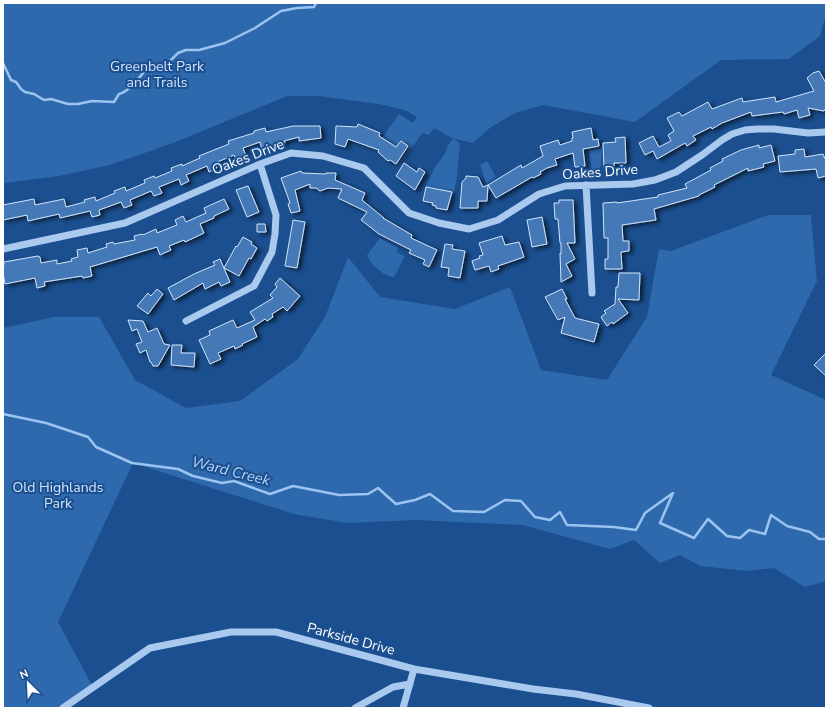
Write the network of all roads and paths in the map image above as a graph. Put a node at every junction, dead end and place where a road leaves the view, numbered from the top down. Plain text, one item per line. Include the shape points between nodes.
1 (826, 132) edge
2 (260, 164) junction
3 (586, 185) junction
4 (3, 249) edge
5 (592, 293) dead end
6 (186, 321) dead end
7 (414, 669) junction
8 (410, 684) junction
9 (63, 708) edge
10 (355, 708) edge
11 (403, 708) edge
12 (649, 708) edge

1 - 3 street, Oakes Drive via 745,130 722,140 676,172 655,180 633,184
2 - 3 street, Oakes Drive via 291,153 323,156 364,168 409,213 439,224 469,229 498,220 539,194 565,186
2 - 4 street, Oakes Drive via 125,223
2 - 6 street via 276,215 272,252 254,286
3 - 5 street
7 - 8 street
7 - 9 street, Parkside Drive via 276,632 231,632 150,648
7 - 12 street, Parkside Drive
8 - 10 street via 393,686
8 - 11 street

